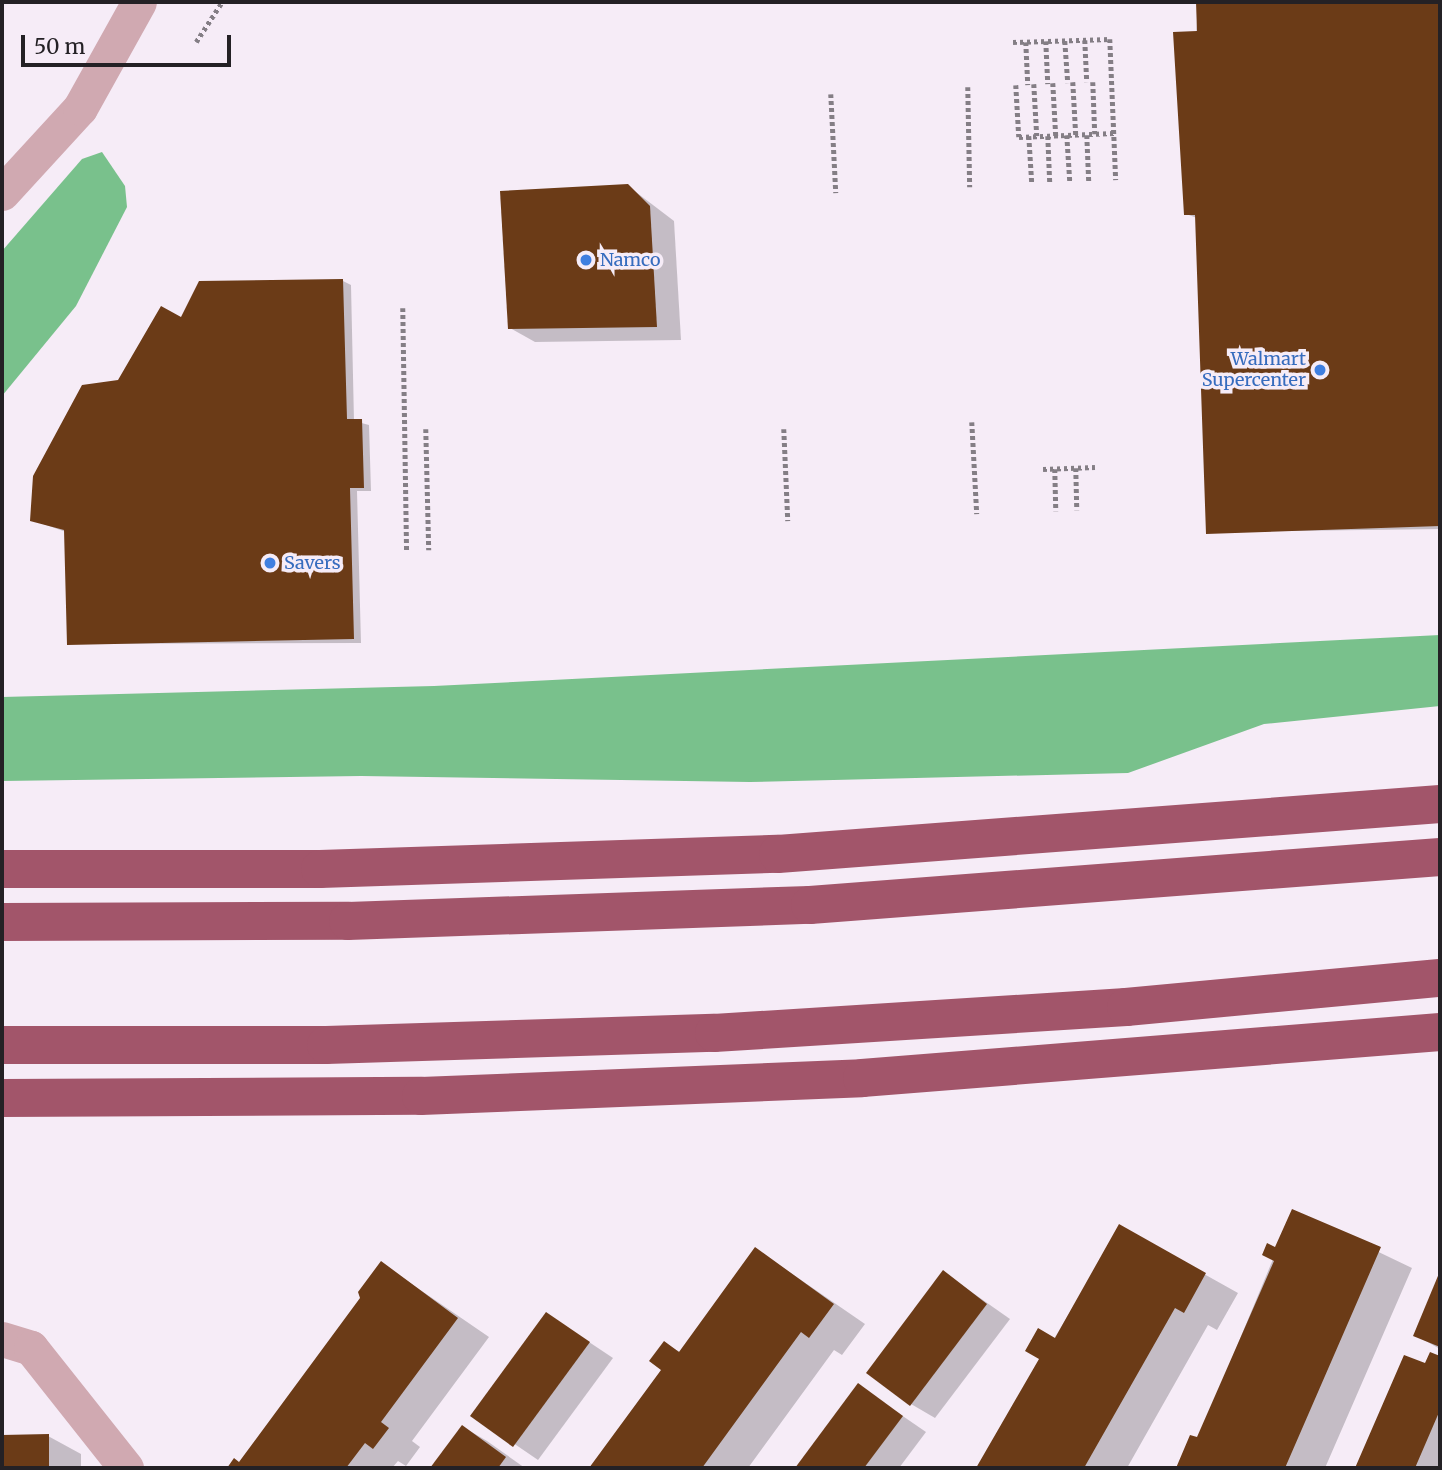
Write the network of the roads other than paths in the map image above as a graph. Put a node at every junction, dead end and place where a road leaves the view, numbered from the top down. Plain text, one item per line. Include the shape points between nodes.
1 (139, 2) edge
2 (2, 193) edge
3 (1440, 804) edge
4 (1440, 857) edge
5 (2, 869) edge
6 (2, 922) edge
7 (1440, 978) edge
8 (1440, 1031) edge
9 (2, 1045) edge
10 (2, 1098) edge
11 (2, 1339) edge
12 (126, 1468) edge

1 - 2 street via 80,108
3 - 5 highway via 1128,832 724,856 320,869
4 - 6 highway via 797,906 348,921
7 - 9 highway via 1113,1008 714,1033 340,1044
8 - 10 highway via 834,1080 421,1096
11 - 12 street via 31,1348

